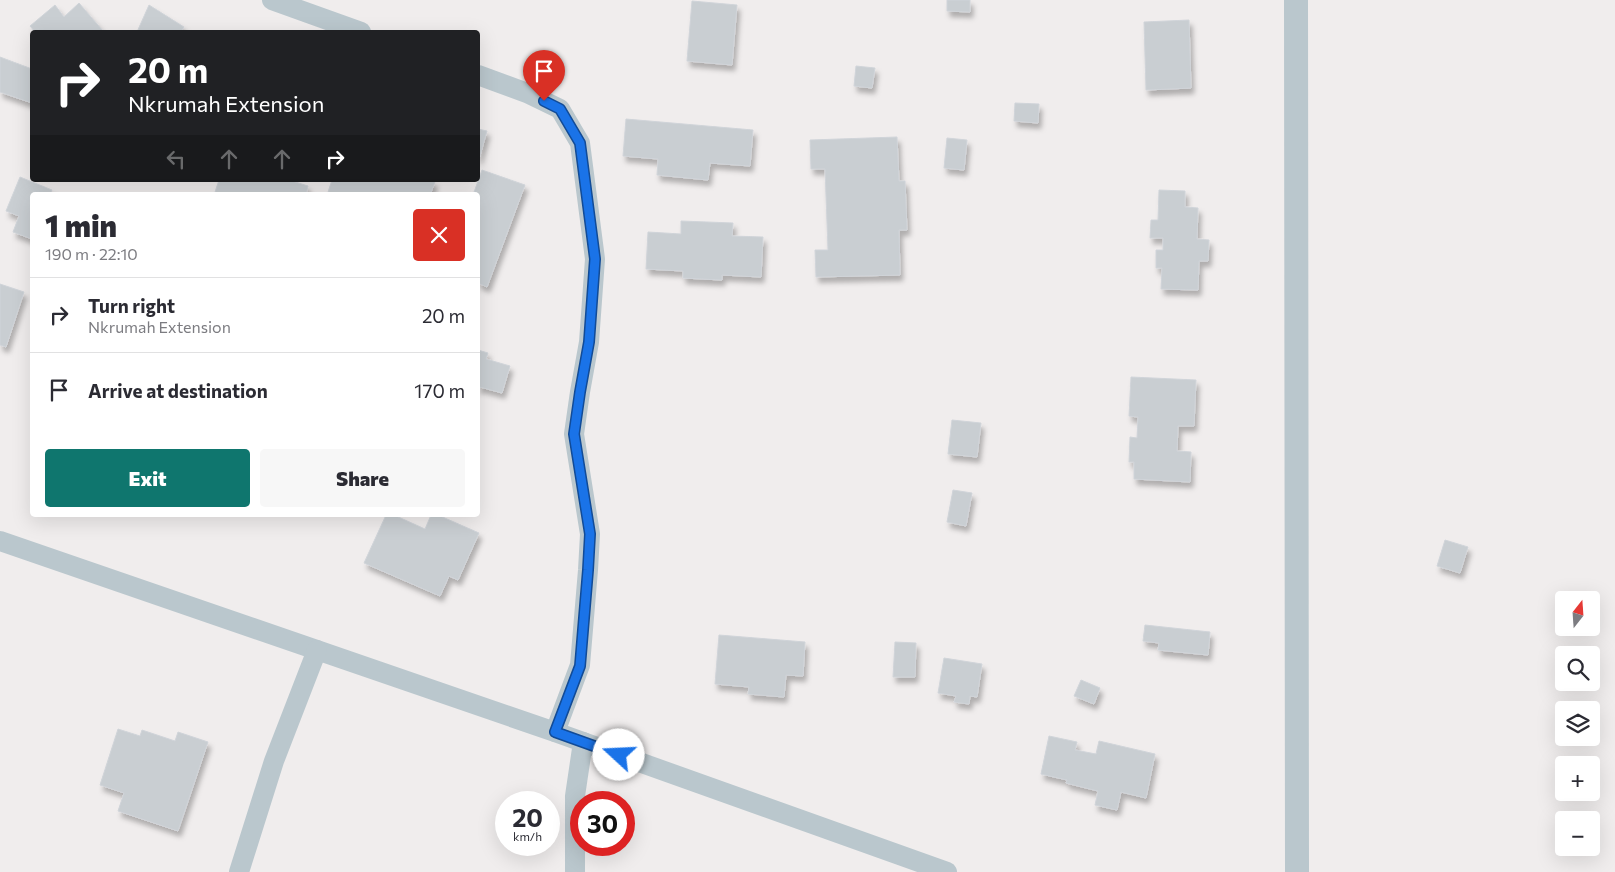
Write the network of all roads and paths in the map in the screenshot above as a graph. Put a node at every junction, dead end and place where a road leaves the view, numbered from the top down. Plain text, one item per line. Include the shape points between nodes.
1 (272, 0) edge
2 (1296, 0) edge
3 (355, 30) edge
4 (480, 75) edge
5 (0, 542) edge
6 (317, 650) junction
7 (555, 732) junction
8 (583, 742) junction
9 (240, 872) edge
10 (575, 872) edge
11 (947, 872) edge
12 (1296, 872) edge

1 - 3 street
2 - 12 street
4 - 7 street via 560,109 580,143 595,259 589,342 574,434 590,534 580,666
5 - 6 street
6 - 7 street
6 - 9 street via 274,761
7 - 8 street
8 - 10 street via 575,796
8 - 11 street

